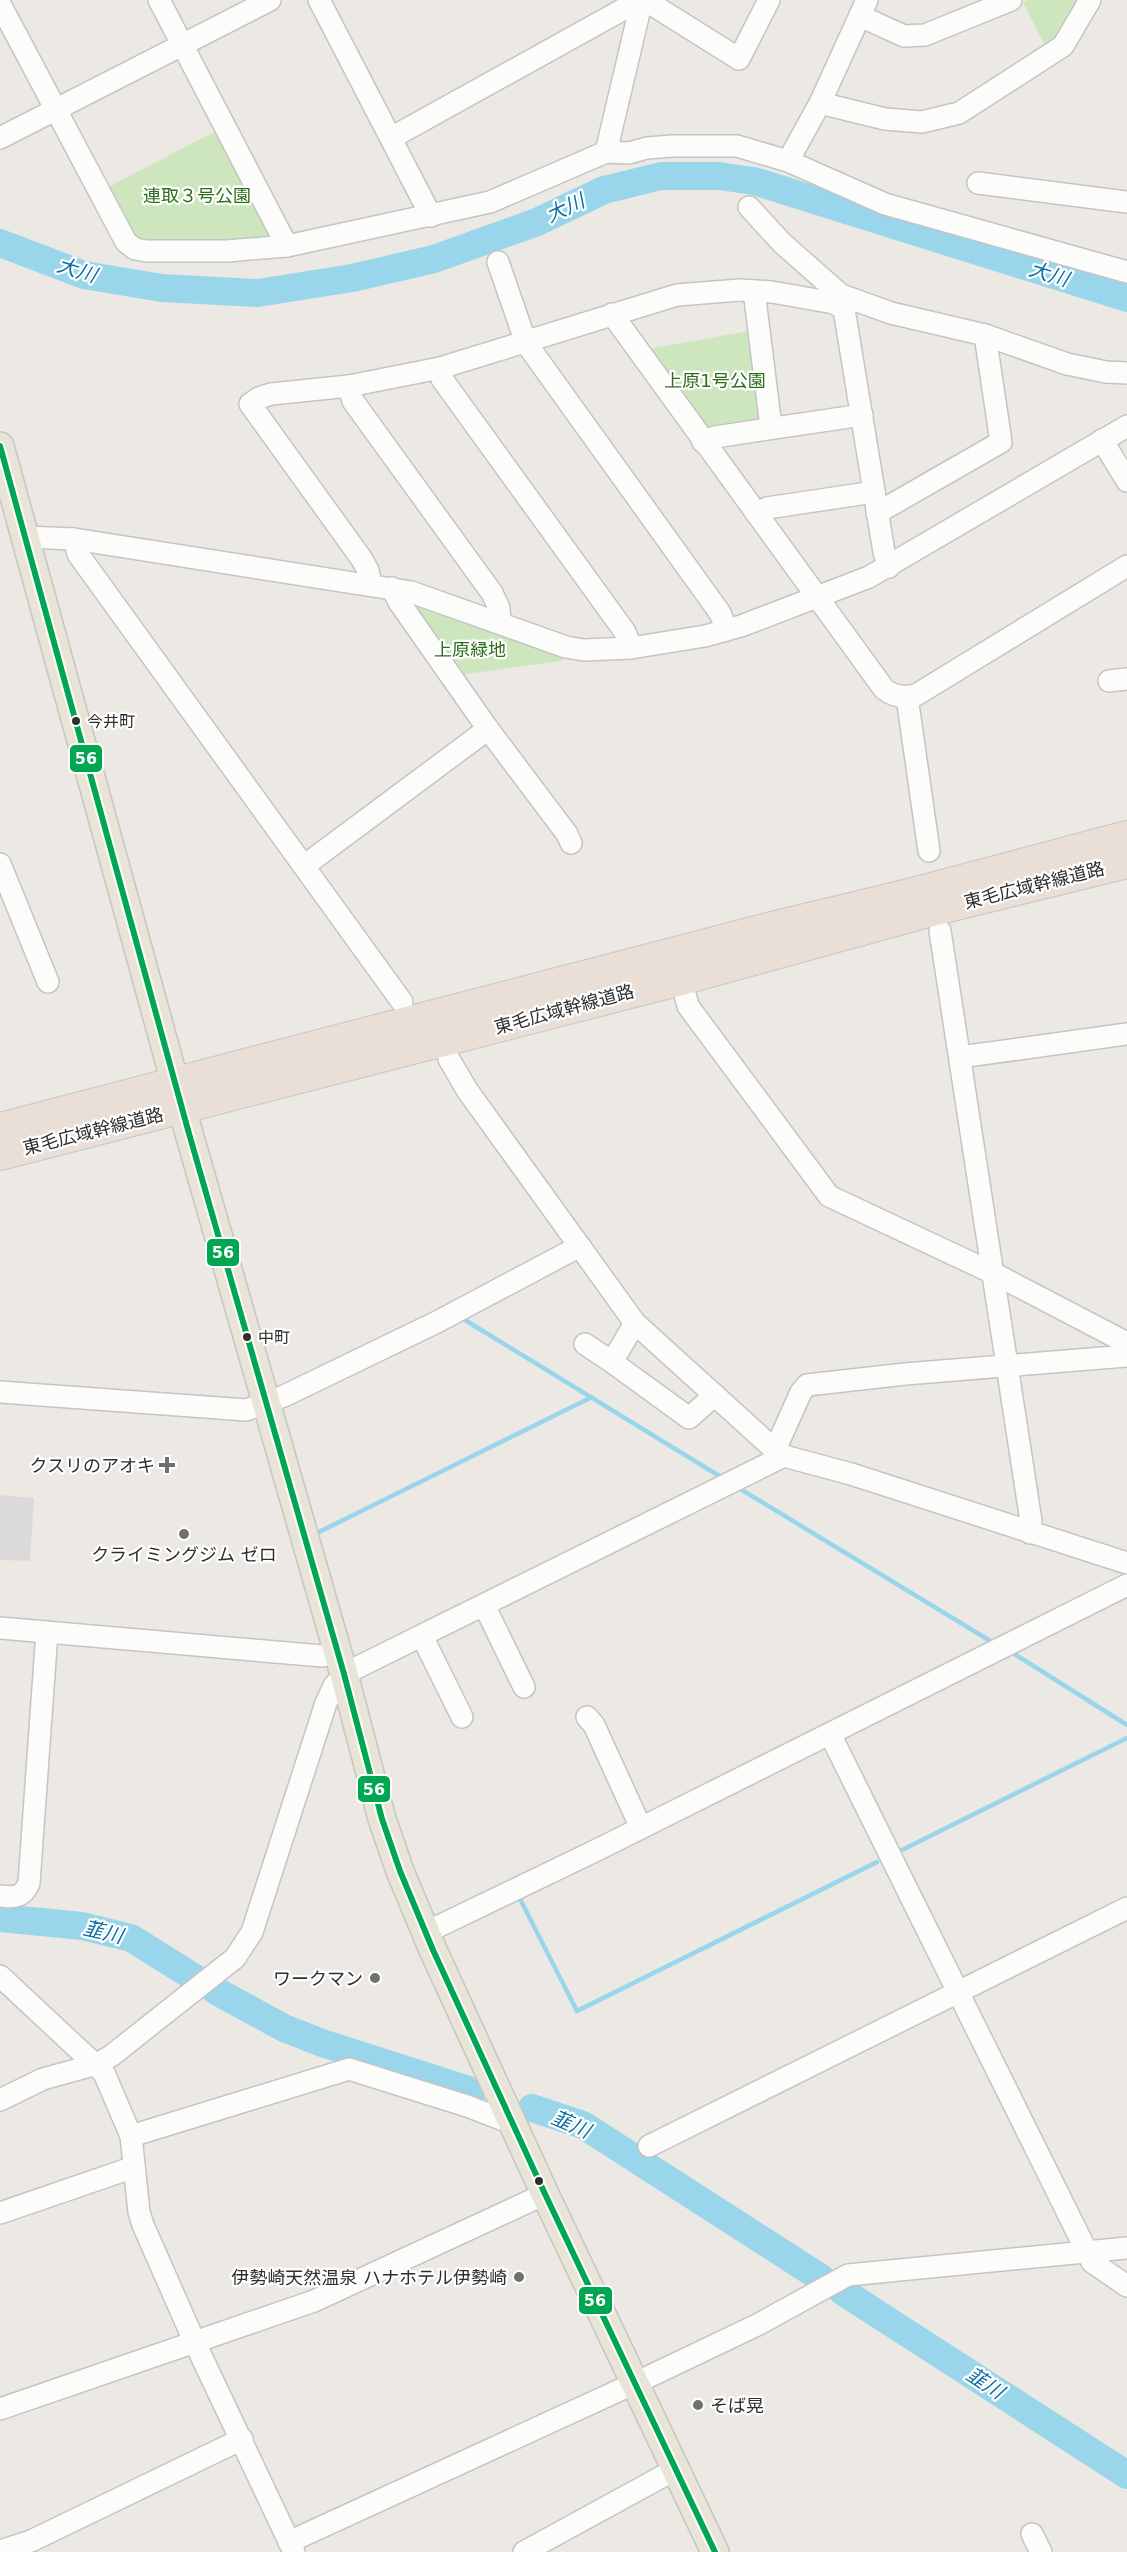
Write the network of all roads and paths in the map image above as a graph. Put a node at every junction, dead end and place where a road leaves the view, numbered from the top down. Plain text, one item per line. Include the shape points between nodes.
1 (159, 0) edge
2 (270, 0) edge
3 (319, 0) edge
4 (642, 0) edge
5 (769, 0) edge
6 (1011, 0) edge
7 (1090, 0) edge
8 (0, 4) edge
9 (864, 8) edge
10 (182, 45) junction
11 (820, 103) junction
12 (56, 109) junction
13 (0, 138) edge
14 (391, 138) junction
15 (606, 152) junction
16 (788, 161) junction
17 (978, 183) dead end
18 (1127, 202) edge
19 (749, 207) dead end
20 (431, 216) junction
21 (287, 246) junction
22 (498, 262) dead end
23 (1127, 272) edge
24 (754, 291) junction
25 (838, 299) junction
26 (612, 314) junction
27 (985, 335) junction
28 (526, 343) junction
29 (440, 368) junction
30 (1127, 373) edge
31 (349, 386) junction
32 (862, 415) junction
33 (1127, 426) edge
34 (771, 427) junction
35 (1102, 440) junction
36 (704, 442) junction
37 (0, 446) edge
38 (1127, 481) edge
39 (875, 503) junction
40 (756, 513) junction
41 (25, 537) junction
42 (74, 539) junction
43 (1127, 566) edge
44 (889, 567) junction
45 (371, 584) junction
46 (392, 588) junction
47 (818, 597) junction
48 (500, 623) junction
49 (727, 630) junction
50 (631, 648) junction
51 (907, 698) junction
52 (488, 729) junction
53 (1127, 837) edge
54 (571, 843) dead end
55 (929, 851) dead end
56 (1127, 861) edge
57 (0, 864) edge
58 (304, 866) junction
59 (940, 931) dead end
60 (681, 978) junction
61 (48, 982) dead end
62 (402, 1002) dead end
63 (1127, 1034) edge
64 (960, 1058) junction
65 (449, 1059) dead end
66 (179, 1096) junction
67 (0, 1129) edge
68 (0, 1154) edge
69 (580, 1246) junction
70 (993, 1273) junction
71 (636, 1323) junction
72 (1127, 1343) edge
73 (585, 1344) dead end
74 (1127, 1356) edge
75 (612, 1362) junction
76 (1007, 1366) junction
77 (0, 1392) edge
78 (715, 1395) junction
79 (266, 1403) junction
80 (780, 1453) junction
81 (1030, 1533) junction
82 (1127, 1563) edge
83 (1127, 1585) edge
84 (484, 1605) junction
85 (0, 1628) edge
86 (47, 1632) junction
87 (422, 1636) junction
88 (340, 1664) junction
89 (524, 1687) dead end
90 (587, 1717) dead end
91 (462, 1718) dead end
92 (830, 1734) junction
93 (641, 1828) junction
94 (0, 1896) edge
95 (1127, 1908) edge
96 (424, 1930) junction
97 (0, 1976) edge
98 (957, 1991) junction
99 (97, 2064) junction
100 (0, 2100) edge
101 (514, 2124) junction
102 (131, 2136) junction
103 (649, 2146) dead end
104 (134, 2167) junction
105 (545, 2194) junction
106 (0, 2213) edge
107 (1127, 2248) edge
108 (1088, 2252) junction
109 (1127, 2286) edge
110 (195, 2343) junction
111 (635, 2383) junction
112 (0, 2409) edge
113 (242, 2439) junction
114 (676, 2469) junction
115 (291, 2547) edge
116 (0, 2551) edge
117 (524, 2552) edge
118 (715, 2552) edge

1 - 10 street
2 - 10 street
3 - 14 street
4 - 5 street via 739,59
4 - 14 street
4 - 15 street
6 - 9 street via 925,35 904,36
7 - 11 street via 1063,46 959,113 922,122 885,119
8 - 12 street
9 - 11 street
10 - 12 street
10 - 21 street
11 - 16 street
12 - 13 street
12 - 21 street via 126,242 135,249 227,251
14 - 20 street
15 - 16 street via 737,146
15 - 20 street via 490,202
16 - 23 street via 885,204
17 - 18 street
19 - 25 street
20 - 21 street
22 - 28 street
24 - 25 street
24 - 26 street via 677,295
24 - 34 street
25 - 27 street
25 - 32 street via 844,309
26 - 28 street
26 - 36 street
27 - 30 street via 1067,364
27 - 39 street via 1001,442
28 - 29 street
28 - 49 street via 720,613
29 - 31 street
29 - 50 street via 442,379 625,632
31 - 45 street via 271,394 250,404 361,558
31 - 48 street via 353,401 492,592 500,608
32 - 34 street
32 - 39 street
33 - 35 street
34 - 36 street via 715,436
35 - 38 street
35 - 44 street
36 - 40 street
37 - 41 main road
39 - 40 street via 767,508
39 - 44 street
40 - 47 street
41 - 42 street
41 - 66 main road
42 - 45 street
42 - 58 street via 78,554
43 - 51 street
44 - 47 street
45 - 46 street
46 - 48 street
46 - 52 street
47 - 49 street
47 - 51 street via 884,689 891,695
48 - 50 street via 567,647
49 - 50 street
51 - 55 street
52 - 54 street
52 - 58 street
53 - 66 highway, 東毛広域幹線道路 via 772,928
56 - 60 highway, 東毛広域幹線道路
57 - 61 street
58 - 62 street
59 - 64 street
60 - 66 highway, 東毛広域幹線道路
60 - 70 street via 688,1006 828,1196
63 - 64 street
64 - 70 street
65 - 69 street via 467,1090
66 - 67 highway, 東毛広域幹線道路
66 - 68 highway, 東毛広域幹線道路
66 - 79 main road
69 - 71 street
69 - 79 street via 437,1322
70 - 72 street
70 - 76 street
71 - 75 street
71 - 78 street
73 - 75 street
74 - 76 street
75 - 78 street via 689,1418
76 - 80 street via 807,1385
76 - 81 street
77 - 79 street via 234,1411
78 - 80 street
79 - 88 main road
80 - 81 street
80 - 84 street
81 - 82 street
83 - 92 street
84 - 87 street
84 - 89 street
85 - 86 street
86 - 88 street via 322,1656
86 - 94 street via 29,1883 19,1897
87 - 88 street
87 - 91 street
88 - 96 main road via 382,1819
88 - 99 street via 266,1892 243,1947 217,1974
90 - 93 street
92 - 93 street
92 - 98 street
93 - 96 street
95 - 98 street
96 - 101 main road
97 - 99 street
98 - 103 street
98 - 108 street
99 - 100 street via 43,2079
99 - 102 street via 115,2094
101 - 102 street via 349,2069
101 - 105 main road
102 - 104 street
104 - 106 street
104 - 110 street via 143,2225
105 - 110 street via 314,2301
105 - 111 main road
107 - 108 street
108 - 109 street via 1092,2262
108 - 111 street via 848,2275 759,2324
110 - 112 street
110 - 113 street
111 - 114 main road
111 - 115 street
113 - 115 street
113 - 116 street via 31,2541
114 - 117 street
114 - 118 main road

